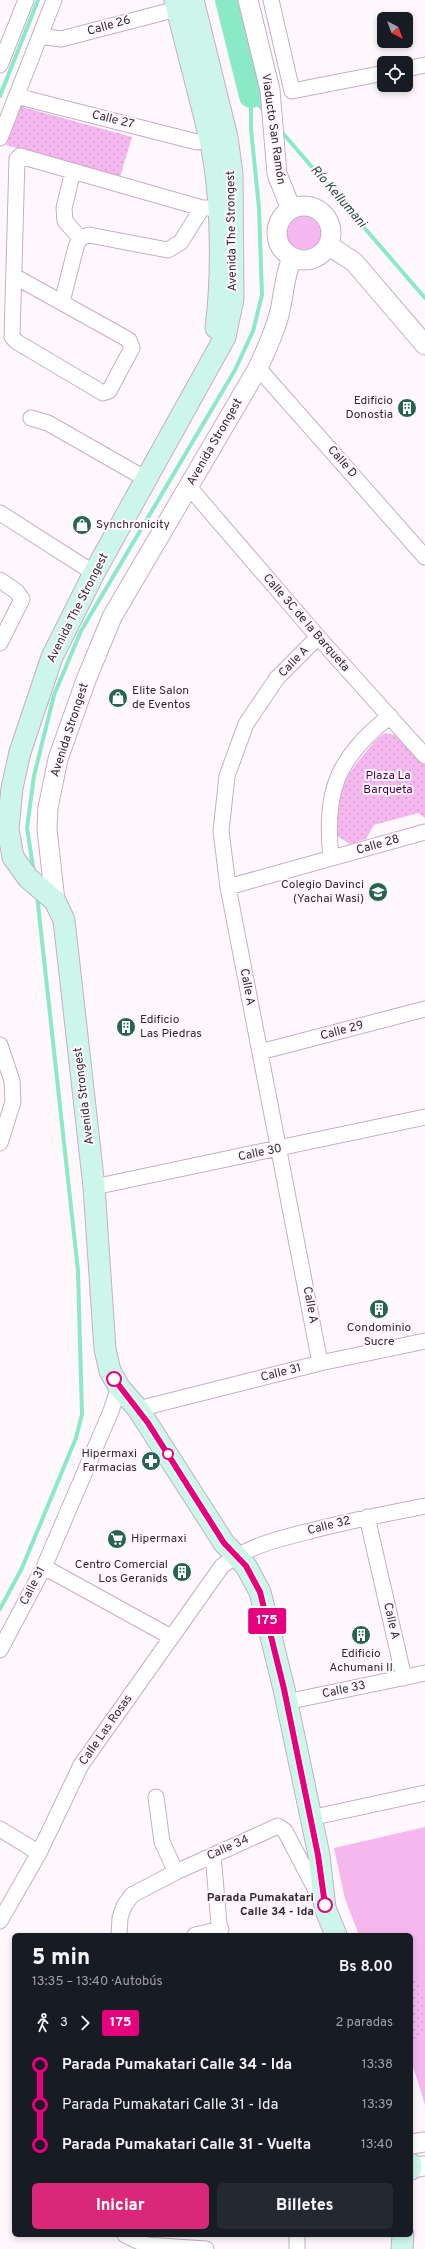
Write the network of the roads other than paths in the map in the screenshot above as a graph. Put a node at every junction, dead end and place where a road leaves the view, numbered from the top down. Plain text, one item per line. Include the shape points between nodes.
1 (26, 0) edge
2 (54, 0) edge
3 (248, 0) edge
4 (271, 0) edge
5 (185, 4) edge
6 (40, 36) junction
7 (0, 65) edge
8 (425, 65) edge
9 (413, 68) edge
10 (377, 74) edge
11 (16, 96) junction
12 (0, 138) edge
13 (219, 139) junction
14 (73, 171) junction
15 (218, 207) junction
16 (290, 210) junction
17 (80, 238) junction
18 (328, 244) junction
19 (292, 258) junction
20 (14, 276) junction
21 (62, 302) junction
22 (425, 345) edge
23 (258, 368) junction
24 (31, 418) dead end
25 (146, 479) junction
26 (190, 487) junction
27 (0, 513) edge
28 (425, 557) edge
29 (94, 574) junction
30 (0, 580) edge
31 (318, 637) junction
32 (0, 643) edge
33 (390, 716) junction
34 (425, 756) edge
35 (4, 824) edge
36 (425, 832) edge
37 (331, 858) junction
38 (228, 886) junction
39 (50, 897) junction
40 (425, 1009) edge
41 (0, 1045) edge
42 (260, 1052) junction
43 (425, 1117) edge
44 (0, 1144) edge
45 (280, 1148) junction
46 (94, 1187) junction
47 (425, 1341) edge
48 (320, 1363) junction
49 (119, 1387) junction
50 (138, 1409) junction
51 (425, 1506) edge
52 (367, 1517) junction
53 (236, 1555) junction
54 (44, 1567) junction
55 (171, 1637) junction
56 (0, 1650) edge
57 (425, 1673) edge
58 (404, 1678) junction
59 (286, 1702) junction
60 (425, 1793) edge
61 (156, 1798) dead end
62 (310, 1818) junction
63 (0, 1829) edge
64 (39, 1853) junction
65 (213, 1855) junction
66 (176, 1872) junction
67 (325, 1908) junction
68 (0, 1921) edge
69 (220, 1932) edge
70 (119, 1933) edge
71 (335, 1933) edge
72 (425, 2142) edge
73 (413, 2144) edge
74 (425, 2166) edge
75 (413, 2168) edge
76 (129, 2237) edge
77 (297, 2237) edge
78 (403, 2237) edge
79 (206, 2249) edge
80 (297, 2249) edge
81 (402, 2249) edge

1 - 7 street
2 - 6 street
3 - 16 street, Viaducto San Ramón via 270,90 277,174
4 - 10 street via 292,91
5 - 6 street, Calle 26 via 61,38
5 - 13 main road, Avenida The Strongest
6 - 11 street
8 - 9 street
11 - 12 street
11 - 13 street, Calle 27 via 197,142
13 - 15 main road, Avenida The Strongest
14 - 15 street
14 - 17 street via 64,208 65,221
14 - 20 street via 20,156 17,159
15 - 17 street via 181,242 168,250 89,235
15 - 25 main road, Avenida The Strongest via 218,309 209,366
16 - 18 street via 305,206 321,213 330,227
16 - 19 street via 280,220 276,237 282,249
17 - 21 street
18 - 19 street via 313,259
18 - 22 street via 354,262
19 - 23 street, Avenida Strongest via 287,269 272,338
20 - 21 street
20 - 21 street via 12,337 43,358 106,393 132,348 131,344 129,340
23 - 26 street, Avenida Strongest
23 - 28 street, Calle D
24 - 25 street via 48,423
25 - 29 main road, Avenida The Strongest
26 - 31 street, Calle 3C de la Barqueta
26 - 39 street, Avenida Strongest via 112,617 58,759 48,808
27 - 29 street
29 - 35 main road, Avenida The Strongest via 52,657 20,752
30 - 32 street via 17,592 22,599
31 - 33 street, Calle 3C de la Barqueta
31 - 38 street, Calle A via 277,678 246,724 227,776 221,832
33 - 34 street, Calle 3C de la Barqueta
33 - 37 street via 364,736 342,769 332,793 327,825
35 - 39 main road, Avenida The Strongest via 12,858 28,878
36 - 37 street, Calle 28
37 - 38 street, Calle 28
38 - 42 street, Calle A
39 - 46 main road, Avenida Strongest via 64,920
40 - 42 street, Calle 29
41 - 44 street via 12,1081 13,1102
42 - 45 street, Calle A
43 - 45 street, Calle 30
45 - 46 street, Calle 30
45 - 48 street, Calle A
46 - 49 main road, Avenida Strongest via 105,1349 110,1370
47 - 48 street, Calle 31
48 - 50 street, Calle 31
49 - 50 main road, Avenida Strongest
49 - 54 street, Calle 31
50 - 53 main road, Avenida Strongest via 224,1543
51 - 52 street, Calle 32
52 - 53 street, Calle 32 via 261,1543
52 - 58 street, Calle A
53 - 55 street, Calle Las Rosas via 222,1566
53 - 59 main road, Avenida Strongest via 246,1566 260,1592
54 - 55 street
54 - 56 street, Calle 31
55 - 64 street, Calle Las Rosas via 81,1764
57 - 58 street, Calle 33
58 - 59 street, Calle 33
59 - 62 main road, Avenida Strongest
60 - 62 street
61 - 66 street via 162,1842
62 - 67 main road, Avenida Strongest
63 - 64 street
64 - 68 street, Calle Las Rosas
65 - 66 street, Calle 34
65 - 67 street, Calle 34 via 278,1826 285,1832
65 - 69 street
66 - 70 street, Calle 34 via 132,1895 122,1912
67 - 71 main road, Avenida Strongest
72 - 73 street
74 - 75 street
76 - 79 street via 146,2245
77 - 80 street
78 - 81 main road

